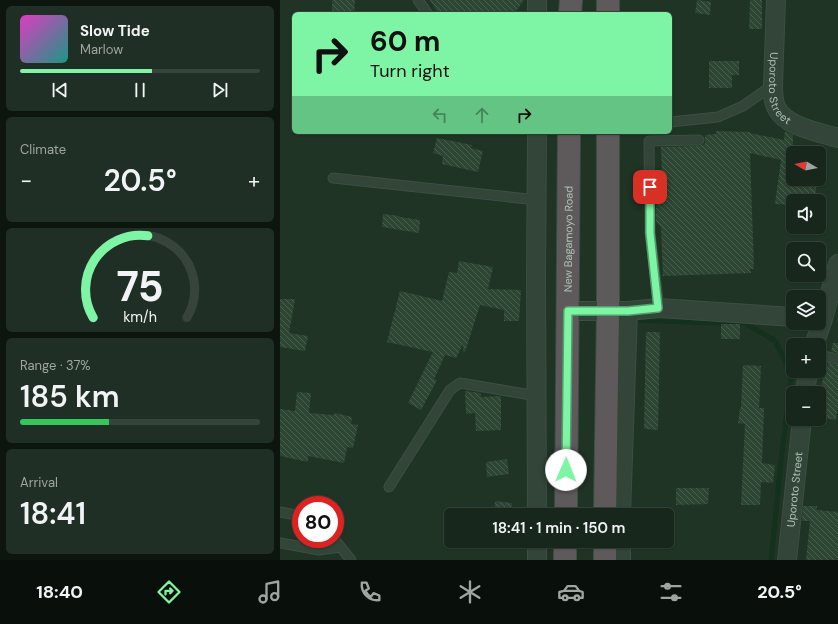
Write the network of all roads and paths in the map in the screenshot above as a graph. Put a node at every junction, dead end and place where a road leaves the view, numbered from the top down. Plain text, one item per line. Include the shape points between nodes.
1 (418, 0) edge
2 (537, 0) edge
3 (571, 0) edge
4 (608, 0) edge
5 (776, 0) edge
6 (427, 12) edge
7 (537, 12) edge
8 (570, 12) edge
9 (608, 12) edge
10 (773, 85) junction
11 (672, 122) edge
12 (537, 134) edge
13 (569, 134) edge
14 (608, 134) edge
15 (838, 138) edge
16 (698, 140) dead end
17 (333, 178) dead end
18 (536, 200) junction
19 (838, 264) edge
20 (826, 303) edge
21 (658, 308) junction
22 (568, 311) junction
23 (618, 311) junction
24 (786, 317) edge
25 (826, 357) edge
26 (838, 359) edge
27 (537, 396) junction
28 (801, 426) edge
29 (389, 486) dead end
30 (537, 508) edge
31 (566, 508) edge
32 (605, 508) edge
33 (621, 508) edge
34 (280, 512) edge
35 (292, 514) edge
36 (280, 543) edge
37 (292, 545) edge
38 (308, 548) edge
39 (333, 548) edge
40 (341, 548) edge
41 (537, 548) edge
42 (565, 548) edge
43 (605, 548) edge
44 (621, 548) edge
45 (351, 560) edge
46 (537, 560) edge
47 (565, 560) edge
48 (605, 560) edge
49 (621, 560) edge
50 (787, 560) edge

1 - 6 lane
2 - 7 street
3 - 8 highway
4 - 9 highway
5 - 10 street, Uporoto Street
10 - 11 lane via 743,106 718,117
10 - 15 street, Uporoto Street via 773,99 777,109 788,121
12 - 18 street
13 - 22 highway, New Bagamoyo Road
14 - 23 highway
16 - 21 lane via 649,141 650,233
17 - 18 lane
18 - 27 street
19 - 20 street
21 - 23 street
21 - 24 street
22 - 23 street
22 - 31 highway, New Bagamoyo Road
23 - 32 highway
23 - 33 street
25 - 26 lane
27 - 29 lane via 460,383 450,390
27 - 30 street
28 - 50 street, Uporoto Street
34 - 35 lane
36 - 37 lane
38 - 39 lane
40 - 45 lane
41 - 46 street
42 - 47 highway
43 - 48 highway
44 - 49 street

